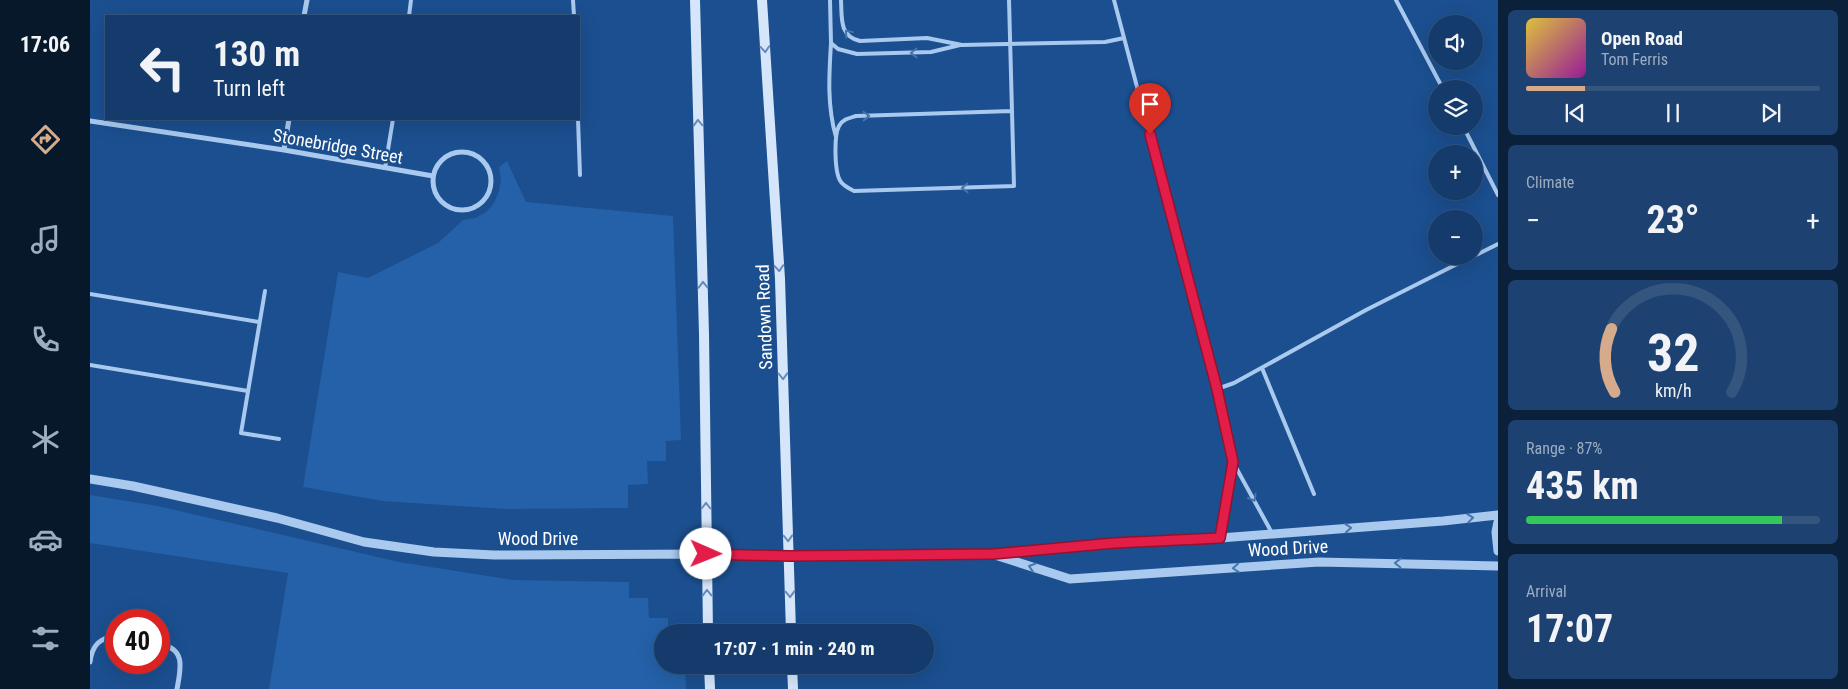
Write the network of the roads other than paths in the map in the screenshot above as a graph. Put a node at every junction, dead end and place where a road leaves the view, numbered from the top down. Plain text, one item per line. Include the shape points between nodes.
1 (307, 0) edge
2 (411, 0) edge
3 (574, 0) edge
4 (695, 0) edge
5 (762, 0) edge
6 (830, 0) edge
7 (841, 0) edge
8 (1009, 0) edge
9 (1114, 0) edge
10 (1396, 0) edge
11 (304, 15) edge
12 (409, 15) edge
13 (574, 15) edge
14 (1124, 38) junction
15 (830, 43) junction
16 (1010, 44) junction
17 (962, 45) junction
18 (1438, 80) edge
19 (1012, 111) junction
20 (289, 120) edge
21 (393, 120) edge
22 (578, 120) edge
23 (90, 121) edge
24 (1468, 135) edge
25 (836, 137) junction
26 (284, 150) junction
27 (385, 168) junction
28 (580, 175) dead end
29 (433, 176) junction
30 (1498, 194) edge
31 (1498, 244) edge
32 (1483, 251) edge
33 (1455, 265) edge
34 (264, 291) dead end
35 (90, 294) edge
36 (259, 322) junction
37 (90, 365) edge
38 (1262, 368) junction
39 (1217, 389) junction
40 (248, 391) junction
41 (279, 439) dead end
42 (1233, 462) junction
43 (90, 479) edge
44 (1314, 494) dead end
45 (1498, 515) edge
46 (1498, 522) edge
47 (1272, 534) junction
48 (1220, 538) junction
49 (1498, 551) edge
50 (706, 554) junction
51 (993, 554) junction
52 (789, 556) junction
53 (1498, 566) edge
54 (708, 624) edge
55 (791, 624) edge
56 (105, 638) edge
57 (170, 647) edge
58 (90, 662) edge
59 (709, 674) edge
60 (792, 674) edge
61 (177, 689) edge
62 (710, 689) edge
63 (793, 689) edge

1 - 11 street
2 - 12 lane
3 - 13 lane
50 -> 4 main road
5 -> 52 main road, Sandown Road via 780,279
6 - 15 lane
17 -> 7 lane via 927,38 854,40 842,25
8 - 16 lane
9 - 14 lane
10 - 18 lane
14 - 16 lane via 1105,42
14 - 39 lane
17 -> 15 lane via 930,52 857,54 838,49
15 - 25 lane via 829,90
16 - 17 lane
16 - 19 lane
25 -> 19 lane via 847,118 856,116
19 -> 25 lane via 1014,186 854,191 838,176
20 - 26 street
21 - 27 lane
22 - 28 lane
23 - 26 street, Stonebridge Street
24 - 30 lane
26 - 27 street, Stonebridge Street
27 - 29 street, Stonebridge Street
29 - 29 street via 441,160 450,154 470,152 486,164 491,184 483,202 467,210 457,210 449,208 435,195
31 - 32 lane
33 - 38 lane
34 - 36 lane
35 - 36 lane
36 - 40 lane
37 - 40 lane
38 - 39 lane
38 - 44 lane
39 - 42 lane
40 - 41 lane via 241,433
42 -> 47 lane
42 - 48 lane
43 - 50 street, Wood Drive via 257,514 364,542 434,552 494,555
47 -> 45 street, Wood Drive
46 - 49 street
47 - 48 street, Wood Drive
48 - 51 street, Wood Drive
50 - 52 street, Wood Drive
54 -> 50 main road
51 - 52 street, Wood Drive
53 -> 51 street, Wood Drive via 1319,562 1070,579
52 -> 55 main road, Sandown Road
56 - 58 street via 96,643
57 - 61 street via 181,662
59 - 62 main road
60 - 63 main road

